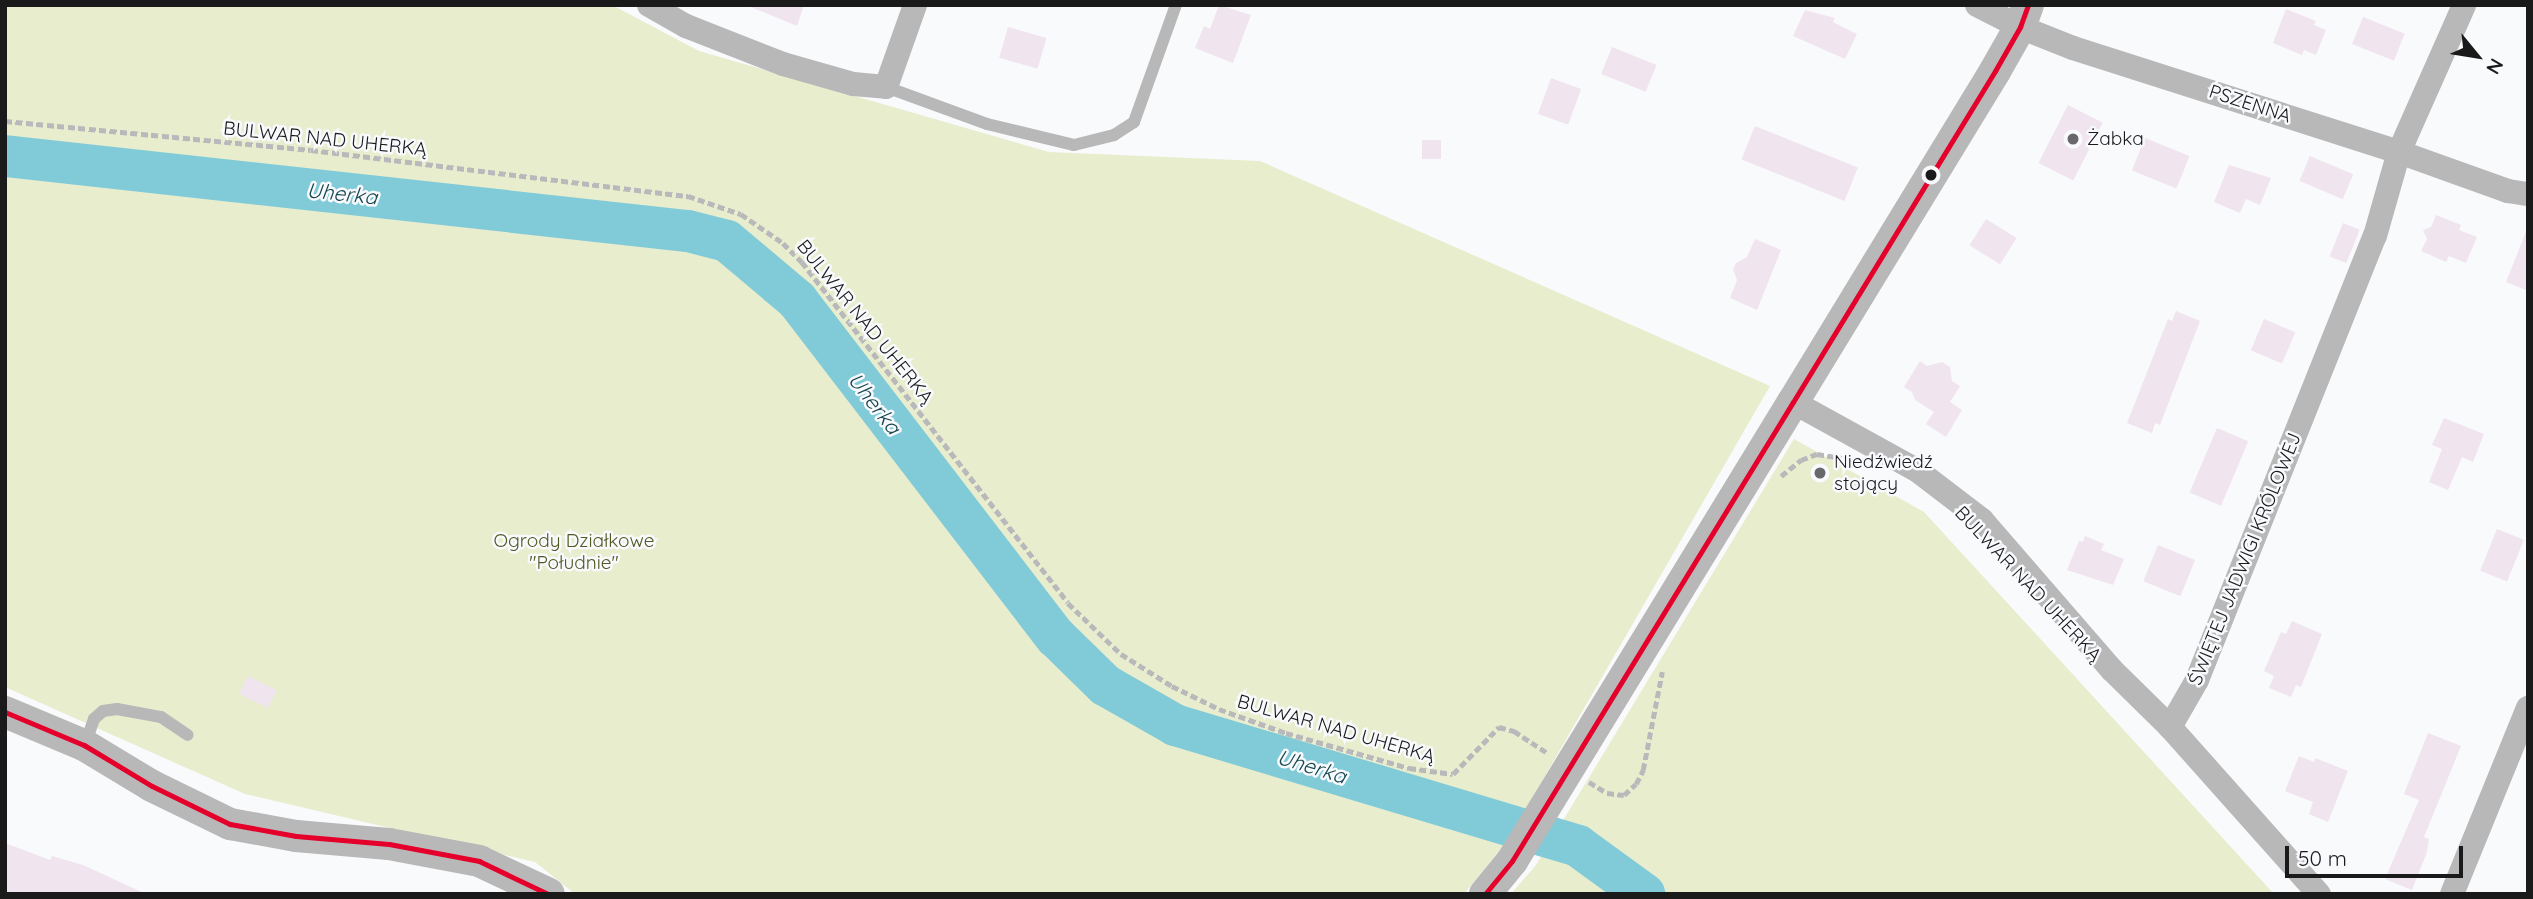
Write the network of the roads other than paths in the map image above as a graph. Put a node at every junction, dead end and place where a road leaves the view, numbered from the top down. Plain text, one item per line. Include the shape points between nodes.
1 (649, 5) edge
2 (915, 5) edge
3 (1176, 5) edge
4 (1977, 5) edge
5 (2464, 5) edge
6 (2024, 16) edge
7 (886, 87) junction
8 (2399, 152) junction
9 (2528, 194) edge
10 (1793, 402) junction
11 (2528, 708) edge
12 (5, 712) edge
13 (2170, 727) junction
14 (188, 735) dead end
15 (84, 746) junction
16 (549, 894) edge
17 (1485, 894) edge
18 (2319, 894) edge
19 (2452, 894) edge

1 - 7 street via 686,26 783,64 853,84
2 - 7 street
3 - 7 lane via 1134,122 1114,135 1074,145 987,124
4 - 6 street, PSZENNA
5 - 8 street, ŚWIĘTEJ JADWIGI KRÓLOWEJ
6 - 8 street, PSZENNA via 2073,48
6 - 10 street
8 - 9 street, PSZENNA
8 - 13 street, ŚWIĘTEJ JADWIGI KRÓLOWEJ via 2375,236 2298,430 2197,680
10 - 13 street via 1918,471 1966,506 2112,670
10 - 17 street via 1512,861
11 - 19 street
12 - 15 street
13 - 18 street
14 - 15 lane via 161,717 117,709 93,719
15 - 16 street via 230,824 296,836 389,844 479,861

